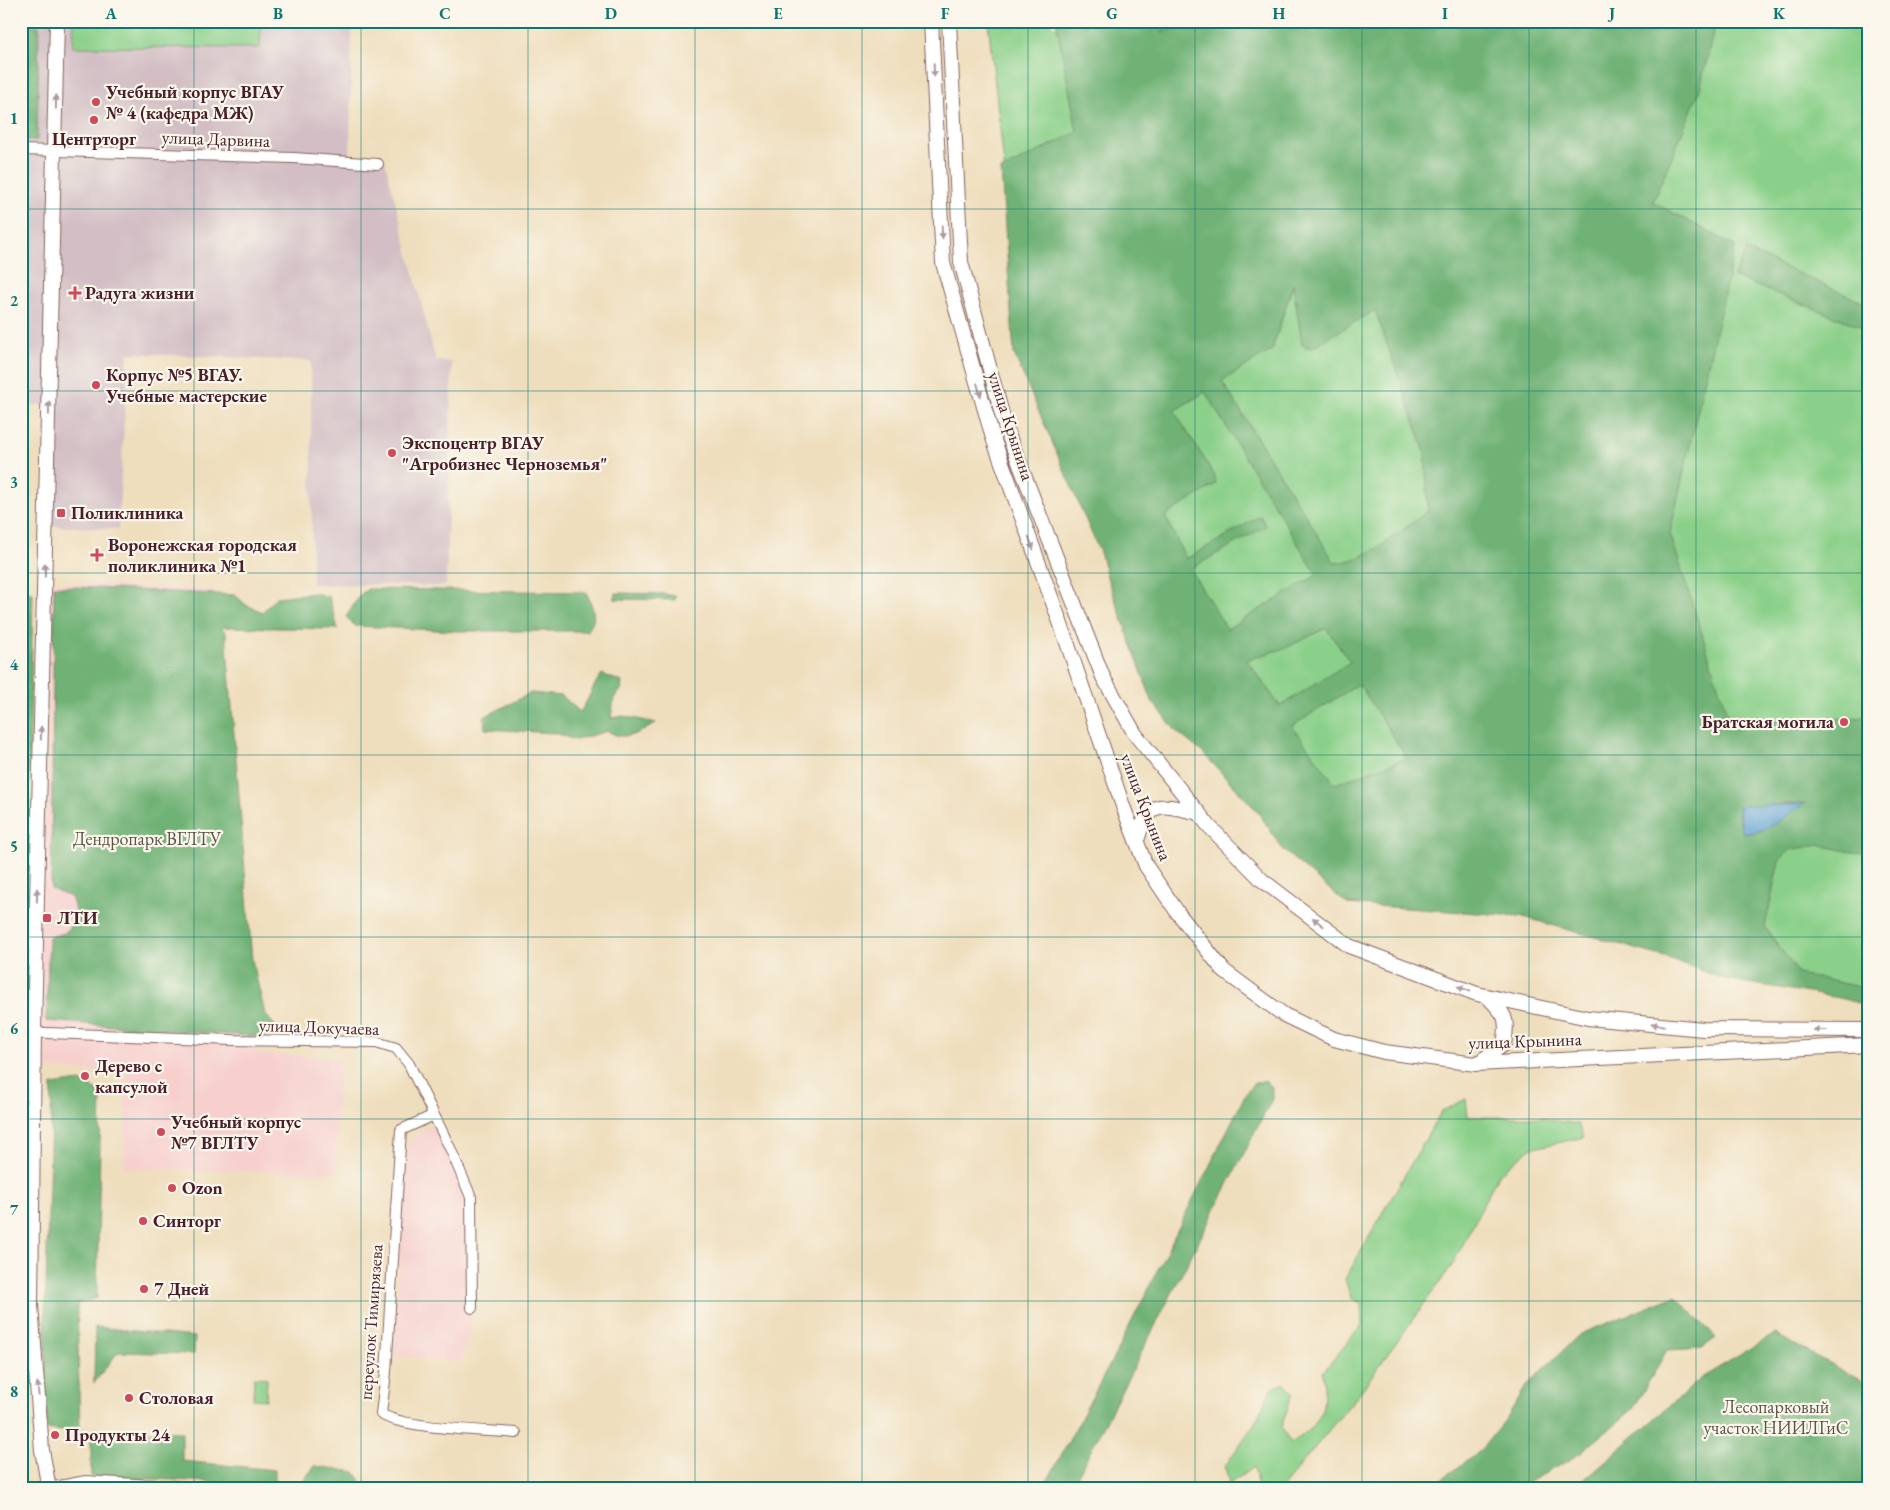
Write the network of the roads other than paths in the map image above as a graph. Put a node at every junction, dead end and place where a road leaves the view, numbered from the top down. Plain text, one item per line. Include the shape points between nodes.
1 (57, 21) edge
2 (931, 21) edge
3 (949, 21) edge
4 (21, 150) edge
5 (54, 150) junction
6 (378, 164) dead end
7 (1199, 813) junction
8 (1137, 841) junction
9 (1486, 996) junction
10 (1869, 1030) edge
11 (28, 1031) edge
12 (1869, 1045) edge
13 (1476, 1064) junction
14 (434, 1115) junction
15 (472, 1308) dead end
16 (516, 1433) dead end
17 (21, 1488) edge
18 (49, 1488) edge
19 (218, 1489) edge

5 -> 1 main road
2 -> 8 main road, улица Крынина via 943,263 993,438
3 - 7 main road, улица Крынина via 961,262 1006,429 1103,677 1135,734
4 - 5 street, улица Дарвина
5 - 6 street, улица Дарвина
11 -> 5 main road
7 - 8 main road via 1172,806 1155,808 1143,819
9 -> 7 main road, улица Крынина via 1349,946 1262,880
8 - 13 main road, улица Крынина via 1146,866 1178,914 1224,971 1284,1015 1334,1039 1376,1050
10 -> 9 main road, улица Крынина via 1704,1029 1588,1018
9 - 13 main road via 1502,1012 1508,1024 1504,1044
11 - 14 street, улица Докучаева via 233,1040 376,1042 396,1048 409,1064
18 -> 11 main road via 42,1450 31,1305
12 - 13 main road, улица Крынина
14 - 15 street, улица Докучаева via 471,1197
14 - 16 street, переулок Тимирязева via 401,1130 381,1414 390,1420 408,1423
17 - 18 street
18 - 19 street via 86,1481

